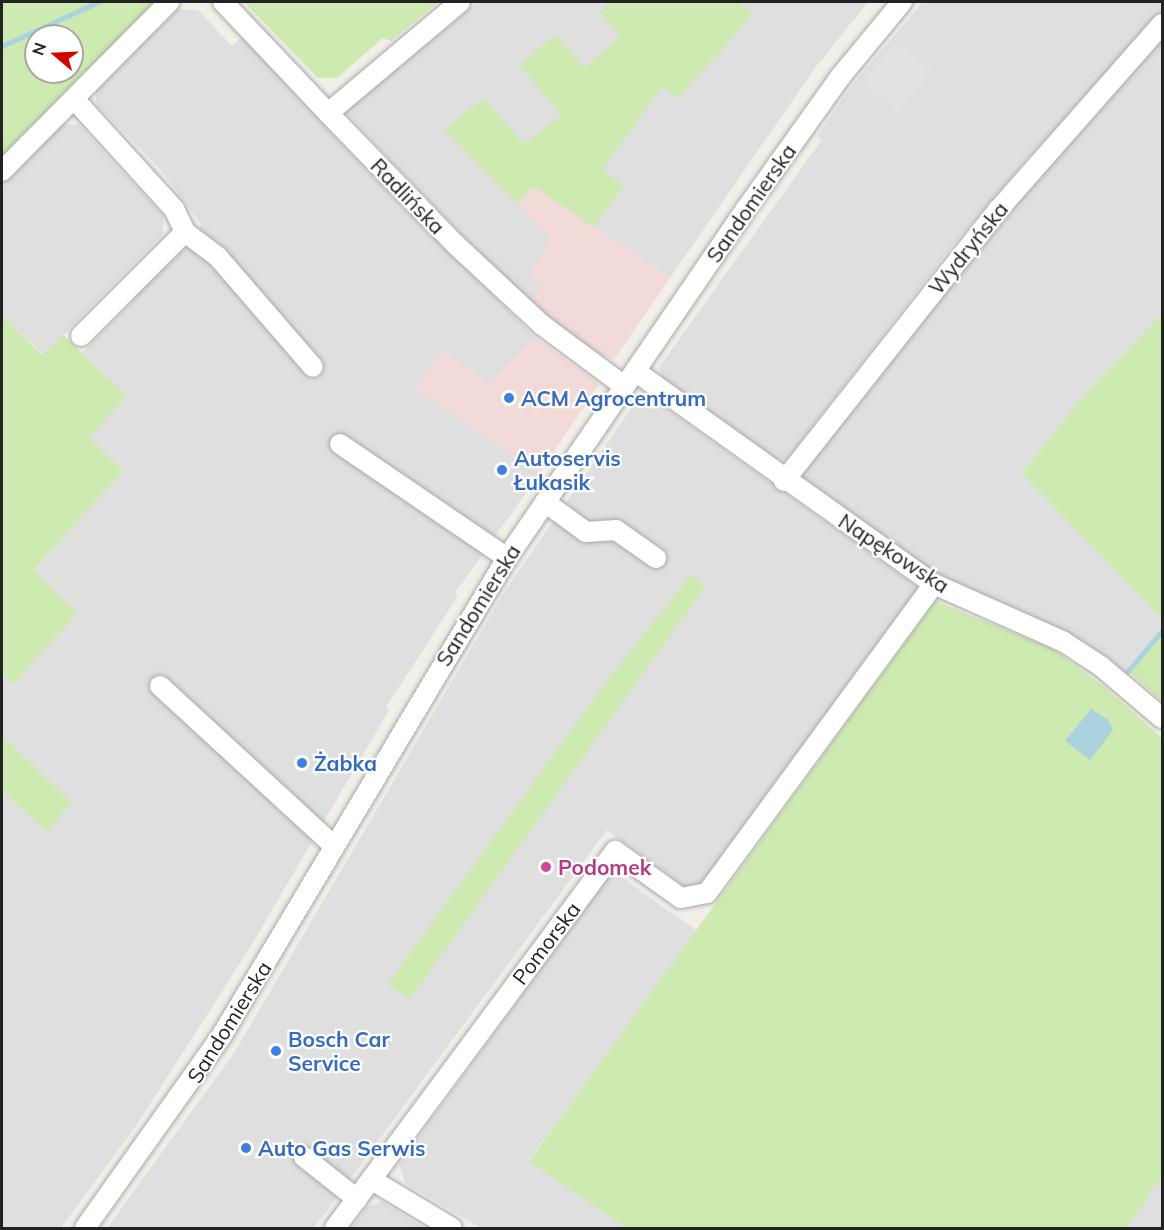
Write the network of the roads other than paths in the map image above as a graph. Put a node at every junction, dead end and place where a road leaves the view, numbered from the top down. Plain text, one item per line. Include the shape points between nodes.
1 (169, 2) edge
2 (223, 2) edge
3 (460, 2) edge
4 (902, 2) edge
5 (1162, 24) edge
6 (74, 99) junction
7 (328, 113) junction
8 (2, 171) edge
9 (185, 232) junction
10 (81, 336) dead end
11 (313, 368) dead end
12 (629, 378) junction
13 (340, 444) dead end
14 (784, 481) junction
15 (545, 502) junction
16 (507, 558) junction
17 (656, 558) dead end
18 (934, 585) junction
19 (160, 686) dead end
20 (1162, 718) edge
21 (334, 846) junction
22 (303, 1157) dead end
23 (372, 1179) junction
24 (357, 1199) junction
25 (85, 1228) edge
26 (335, 1228) edge
27 (452, 1228) edge

1 - 6 street
2 - 7 street, Radlińska
3 - 7 street
4 - 12 street, Sandomierska via 841,76
5 - 14 street, Wydryńska via 999,208
6 - 8 street
6 - 9 street via 174,209
7 - 12 street, Radlińska via 456,245 542,325
9 - 10 street
9 - 11 street via 218,257
12 - 14 street, Napękowska
12 - 15 street, Sandomierska
13 - 16 street
14 - 18 street, Napękowska
15 - 16 street, Sandomierska
15 - 17 street via 586,532 616,530
16 - 21 street, Sandomierska
18 - 20 street, Napękowska via 1064,642 1102,667
18 - 23 street, Pomorska via 707,893 681,898 615,851
19 - 21 street
21 - 25 street, Sandomierska via 207,1058
22 - 24 street
23 - 24 street, Pomorska
23 - 27 street
24 - 26 street, Pomorska

